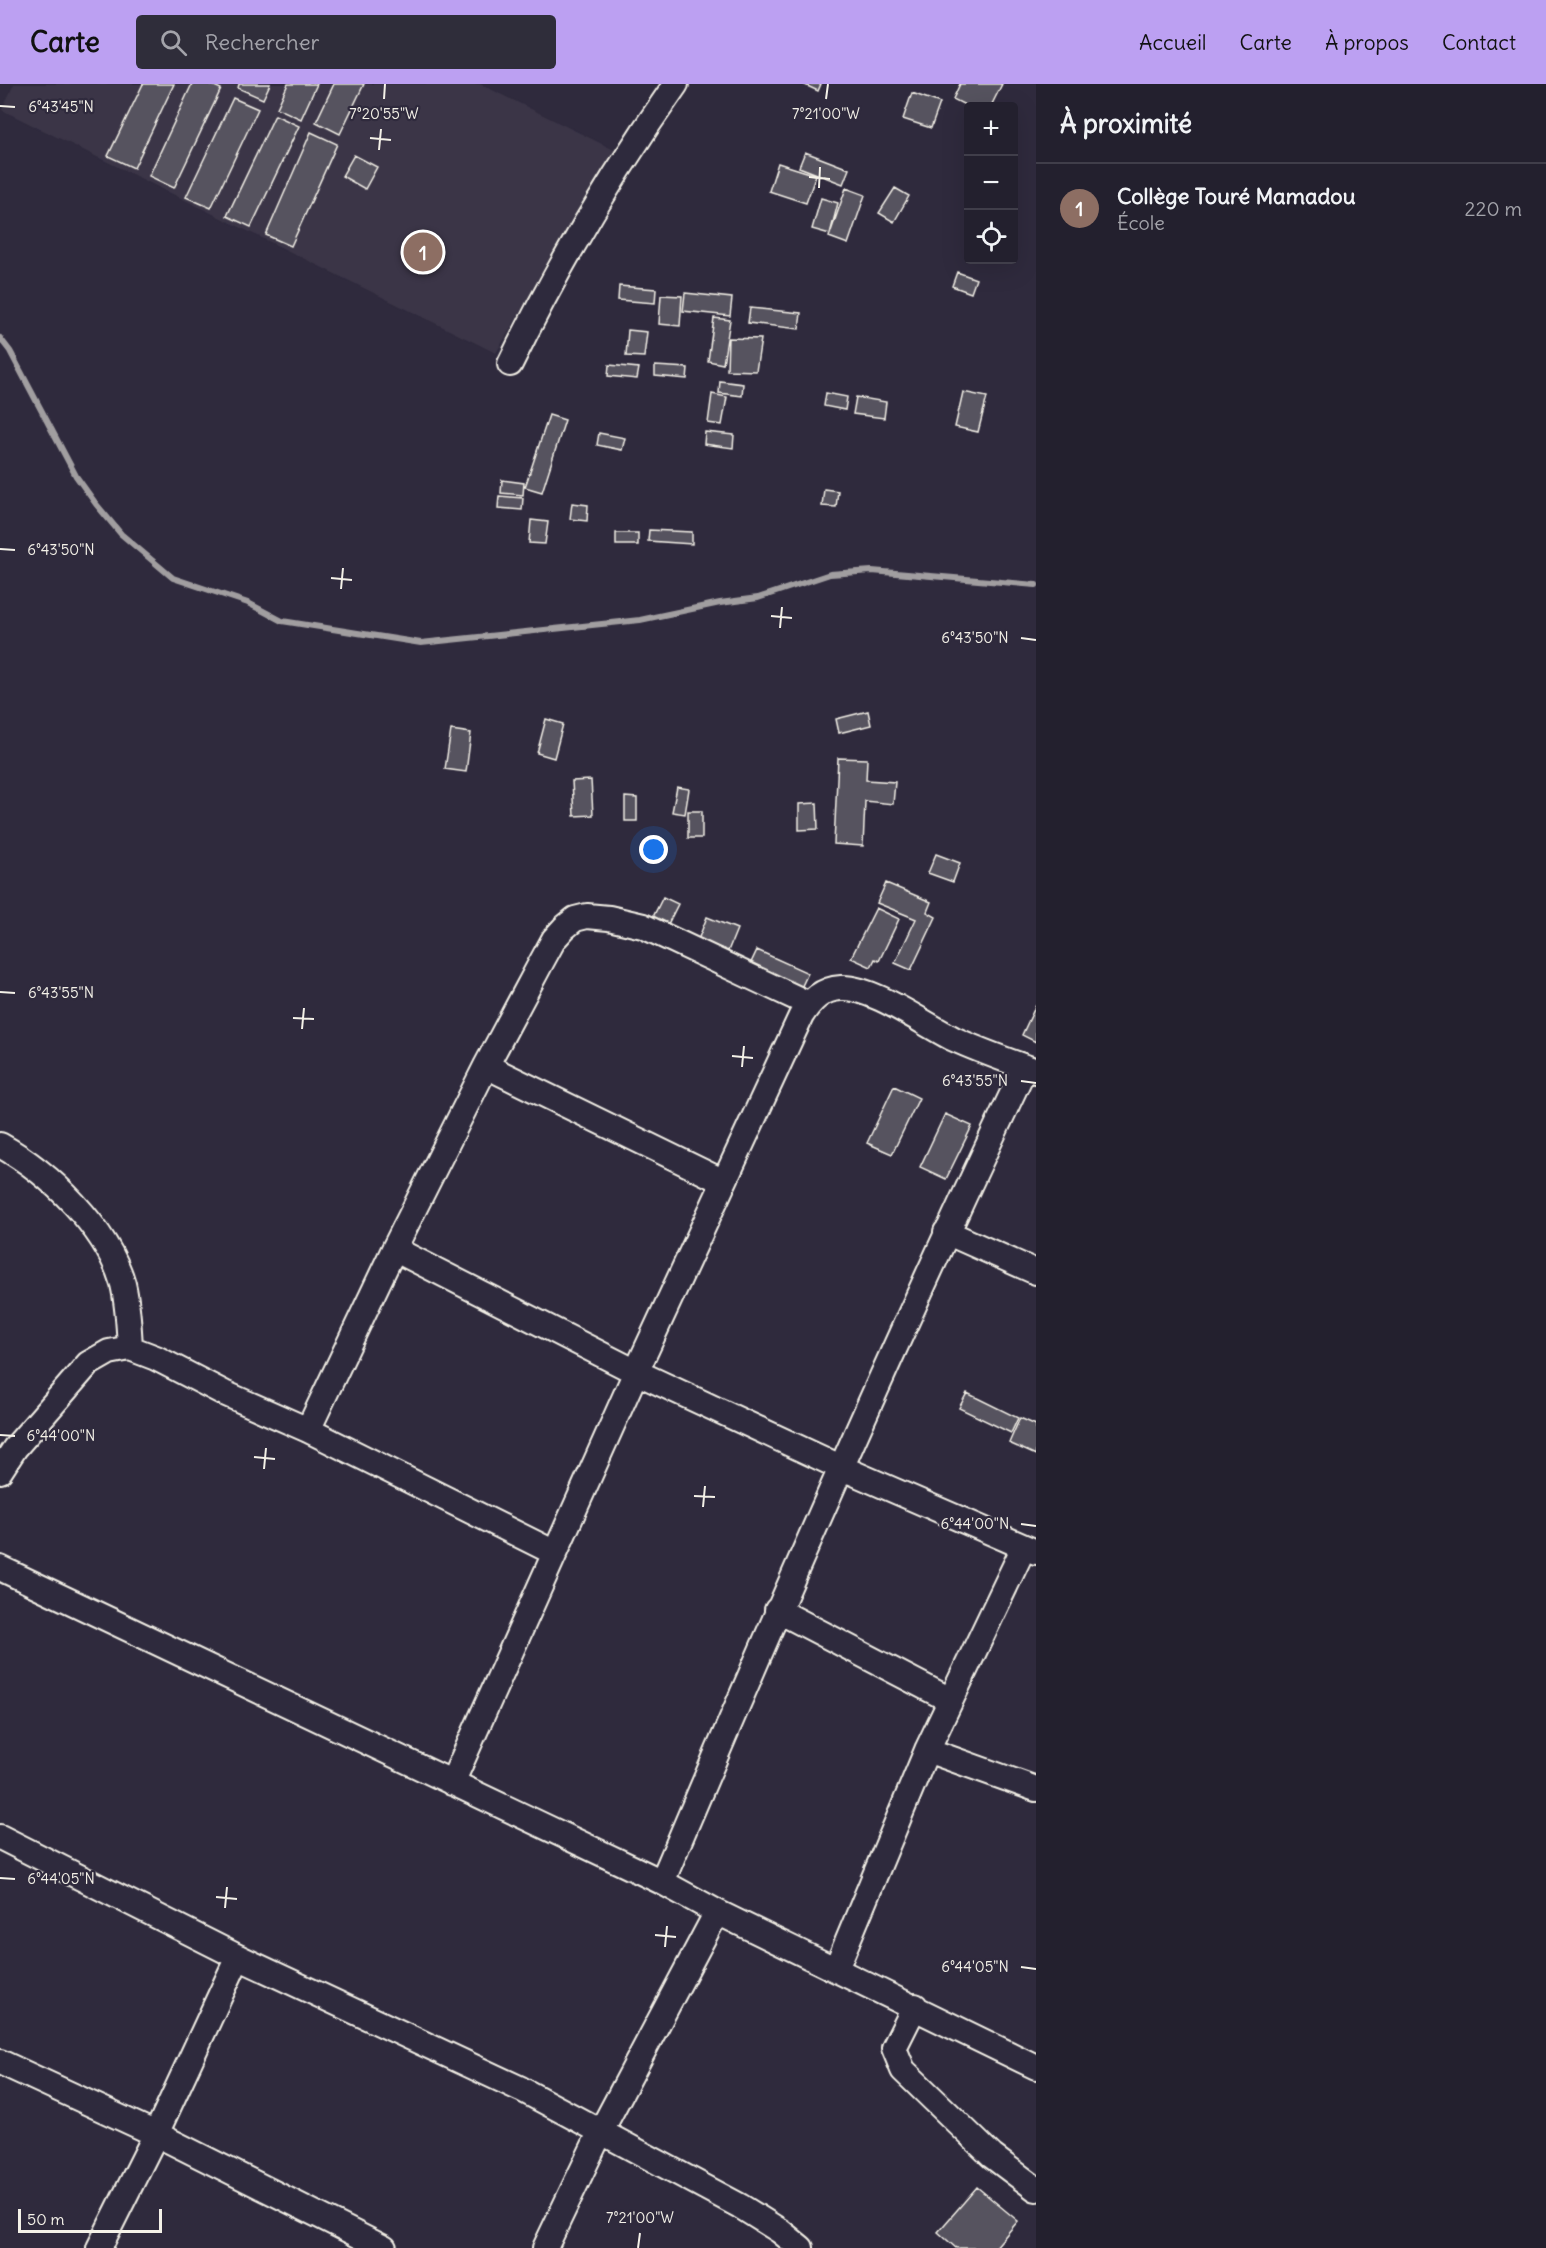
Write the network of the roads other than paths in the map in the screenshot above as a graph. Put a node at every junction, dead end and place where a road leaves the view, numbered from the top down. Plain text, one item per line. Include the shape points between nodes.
1 (676, 84) edge
2 (510, 364) dead end
3 (809, 1004) junction
4 (486, 1066) junction
5 (1030, 1069) edge
6 (0, 1145) edge
7 (724, 1182) junction
8 (946, 1232) junction
9 (394, 1249) junction
10 (1036, 1272) edge
11 (130, 1348) junction
12 (636, 1372) junction
13 (308, 1430) junction
14 (840, 1467) junction
15 (0, 1471) edge
16 (1030, 1550) edge
17 (555, 1552) junction
18 (0, 1568) edge
19 (777, 1610) junction
20 (950, 1700) junction
21 (927, 1750) junction
22 (452, 1783) junction
23 (1036, 1789) edge
24 (0, 1837) edge
25 (662, 1882) junction
26 (717, 1912) junction
27 (238, 1957) junction
28 (836, 1969) junction
29 (915, 2006) junction
30 (0, 2062) edge
31 (1036, 2067) edge
32 (601, 2131) junction
33 (156, 2134) junction
34 (1036, 2189) edge
35 (99, 2248) edge
36 (384, 2248) edge
37 (545, 2248) edge
38 (801, 2248) edge

1 - 2 street via 594,207
3 - 4 street via 643,926 587,916 575,919 554,939
3 - 5 street via 826,991 854,989 955,1039
3 - 7 street
4 - 7 street
4 - 9 street
5 - 8 street
6 - 11 street via 47,1179 81,1211 103,1242 123,1284
7 - 12 street
8 - 10 street
8 - 14 street
9 - 12 street
9 - 13 street
11 - 13 street
11 - 15 street via 110,1352 88,1364
12 - 14 street
12 - 17 street
13 - 17 street
14 - 16 street
14 - 19 street
16 - 20 street
17 - 22 street
18 - 22 street
19 - 20 street
19 - 25 street
20 - 21 street
21 - 23 street
21 - 28 street
22 - 25 street
24 - 27 street
25 - 26 street
26 - 28 street
26 - 32 street
27 - 32 street via 451,2055
27 - 33 street
28 - 29 street
29 - 31 street
29 - 34 street via 894,2048 903,2070 992,2156
30 - 33 street
32 - 37 street
32 - 38 street via 740,2206
33 - 35 street
33 - 36 street

